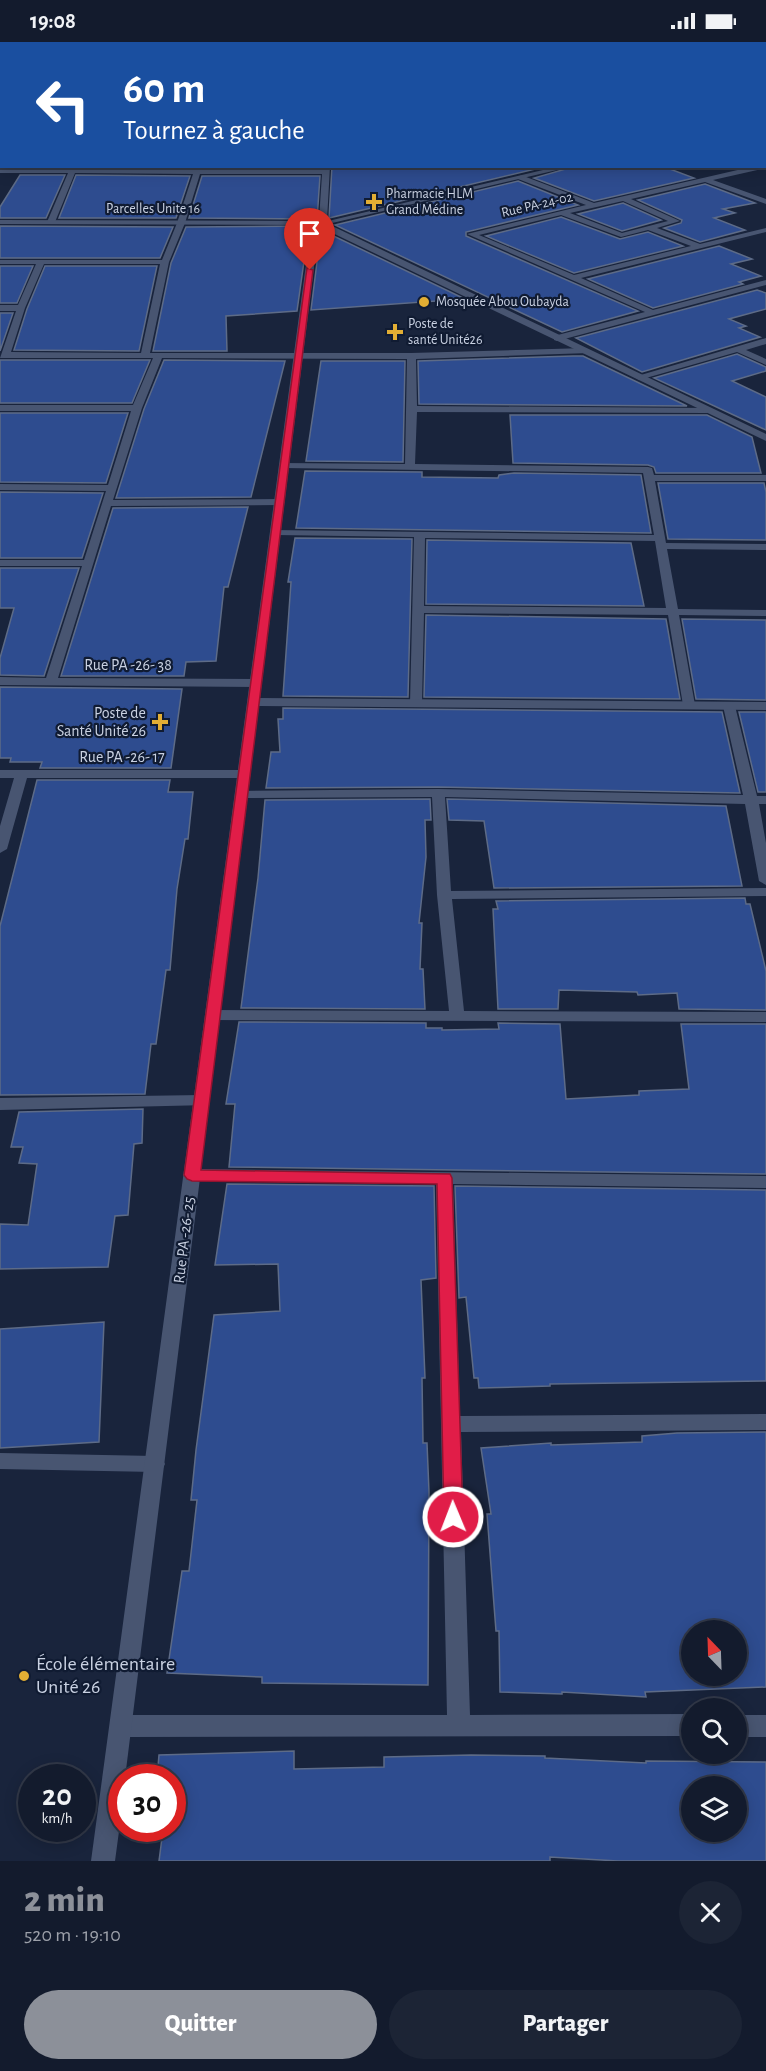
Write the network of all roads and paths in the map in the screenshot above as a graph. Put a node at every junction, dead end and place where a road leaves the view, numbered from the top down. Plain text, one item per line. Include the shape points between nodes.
1 (328, 168) edge
2 (562, 168) edge
3 (757, 168) edge
4 (74, 169) edge
5 (216, 169) edge
6 (0, 171) edge
7 (197, 171) junction
8 (521, 177) junction
9 (705, 180) junction
10 (624, 199) junction
11 (766, 202) edge
12 (594, 206) junction
13 (562, 213) junction
14 (0, 222) edge
15 (51, 222) junction
16 (182, 223) junction
17 (319, 224) junction
18 (649, 228) junction
19 (766, 230) edge
20 (700, 247) junction
21 (0, 262) edge
22 (41, 262) junction
23 (165, 262) junction
24 (573, 278) junction
25 (766, 282) edge
26 (0, 308) edge
27 (21, 308) junction
28 (652, 312) junction
29 (557, 338) junction
30 (766, 341) edge
31 (737, 349) junction
32 (586, 351) junction
33 (3, 355) edge
34 (158, 356) junction
35 (298, 356) junction
36 (411, 356) junction
37 (145, 357) junction
38 (766, 362) edge
39 (639, 377) junction
40 (0, 408) edge
41 (137, 408) junction
42 (412, 409) junction
43 (707, 410) junction
44 (766, 438) edge
45 (284, 465) junction
46 (410, 467) junction
47 (650, 478) junction
48 (766, 478) edge
49 (0, 487) edge
50 (112, 488) junction
51 (280, 502) junction
52 (107, 503) junction
53 (276, 532) junction
54 (420, 534) junction
55 (661, 542) junction
56 (766, 547) edge
57 (0, 563) edge
58 (88, 563) junction
59 (418, 609) junction
60 (673, 612) junction
61 (766, 613) edge
62 (0, 681) edge
63 (51, 681) junction
64 (256, 683) junction
65 (254, 702) junction
66 (416, 703) junction
67 (689, 705) junction
68 (729, 706) junction
69 (766, 706) edge
70 (0, 774) edge
71 (22, 774) junction
72 (244, 774) junction
73 (438, 793) junction
74 (242, 794) junction
75 (751, 799) junction
76 (766, 800) edge
77 (0, 849) edge
78 (766, 881) edge
79 (766, 892) edge
80 (444, 895) junction
81 (213, 1015) junction
82 (457, 1015) junction
83 (766, 1017) edge
84 (202, 1101) junction
85 (0, 1104) edge
86 (192, 1175) junction
87 (444, 1178) junction
88 (766, 1182) edge
89 (766, 1422) edge
90 (451, 1424) junction
91 (0, 1461) edge
92 (155, 1464) junction
93 (459, 1725) junction
94 (681, 1725) edge
95 (747, 1725) edge
96 (121, 1726) junction
97 (766, 1726) edge
98 (103, 1861) edge

1 - 5 street
1 - 17 street, Rue PA -26- 25
2 - 8 street
3 - 9 street, Rue PA-24-02
4 - 6 street
4 - 7 street
4 - 15 street
5 - 7 street
7 - 16 street
8 - 12 street
8 - 17 street
9 - 10 street, Rue PA-24-02
9 - 11 street
10 - 12 street, Rue PA-24-02
10 - 18 street via 676,219
12 - 13 street, Rue PA-24-02
13 - 18 street via 616,234
13 - 24 street, Rue PA-24-02 via 471,234
14 - 15 street, Parcelles Unite 16
15 - 16 street, Parcelles Unite 16
16 - 17 street, Parcelles Unite 16
16 - 23 street
17 - 29 street
17 - 35 street, Rue PA -26- 25
18 - 20 street
19 - 20 street
20 - 24 street
21 - 22 street
22 - 23 street
22 - 27 street
23 - 37 street
24 - 28 street, Rue PA-24-02
25 - 28 street
26 - 27 street
27 - 33 street
28 - 29 street
29 - 32 street
30 - 31 street
31 - 38 street
31 - 39 street
32 - 36 street
32 - 39 street
33 - 37 street
34 - 35 street
34 - 37 street
34 - 41 street
35 - 36 street
35 - 45 street, Rue PA -26- 25
36 - 42 street
39 - 43 street
40 - 41 street
41 - 50 street
42 - 43 street
42 - 46 street
43 - 44 street
45 - 46 street
45 - 51 street, Rue PA -26- 25
46 - 47 street via 648,470
47 - 48 street
47 - 55 street
49 - 50 street
50 - 52 street
51 - 52 street
51 - 53 street, Rue PA -26- 25
52 - 58 street
53 - 54 street
53 - 64 street, Rue PA -26- 25
54 - 55 street
54 - 59 street
55 - 56 street
55 - 60 street
57 - 58 street
58 - 63 street
59 - 60 street
59 - 66 street
60 - 61 street
60 - 67 street
62 - 63 street, Rue PA -26- 38
63 - 64 street, Rue PA -26- 38
64 - 65 street, Rue PA -26- 25
65 - 66 street
65 - 72 street, Rue PA -26- 25
66 - 67 street
67 - 68 street
68 - 69 street
68 - 75 street
70 - 71 street, Rue PA -26- 17
71 - 72 street, Rue PA -26- 17
71 - 77 street
72 - 74 street, Rue PA -26- 25
73 - 74 street
73 - 75 street
73 - 80 street
74 - 81 street, Rue PA -26- 25
75 - 76 street
75 - 78 street
79 - 80 street
80 - 82 street
81 - 82 street
81 - 84 street, Rue PA -26- 25
82 - 83 street
84 - 85 street
84 - 86 street, Rue PA -26- 25
86 - 87 street
86 - 92 street, Rue PA -26- 25
87 - 88 street
87 - 90 street
89 - 90 street
90 - 93 street
91 - 92 street
92 - 96 street, Rue PA -26- 25
93 - 94 street
93 - 96 street
95 - 97 street
96 - 98 street, Rue PA -26- 25

